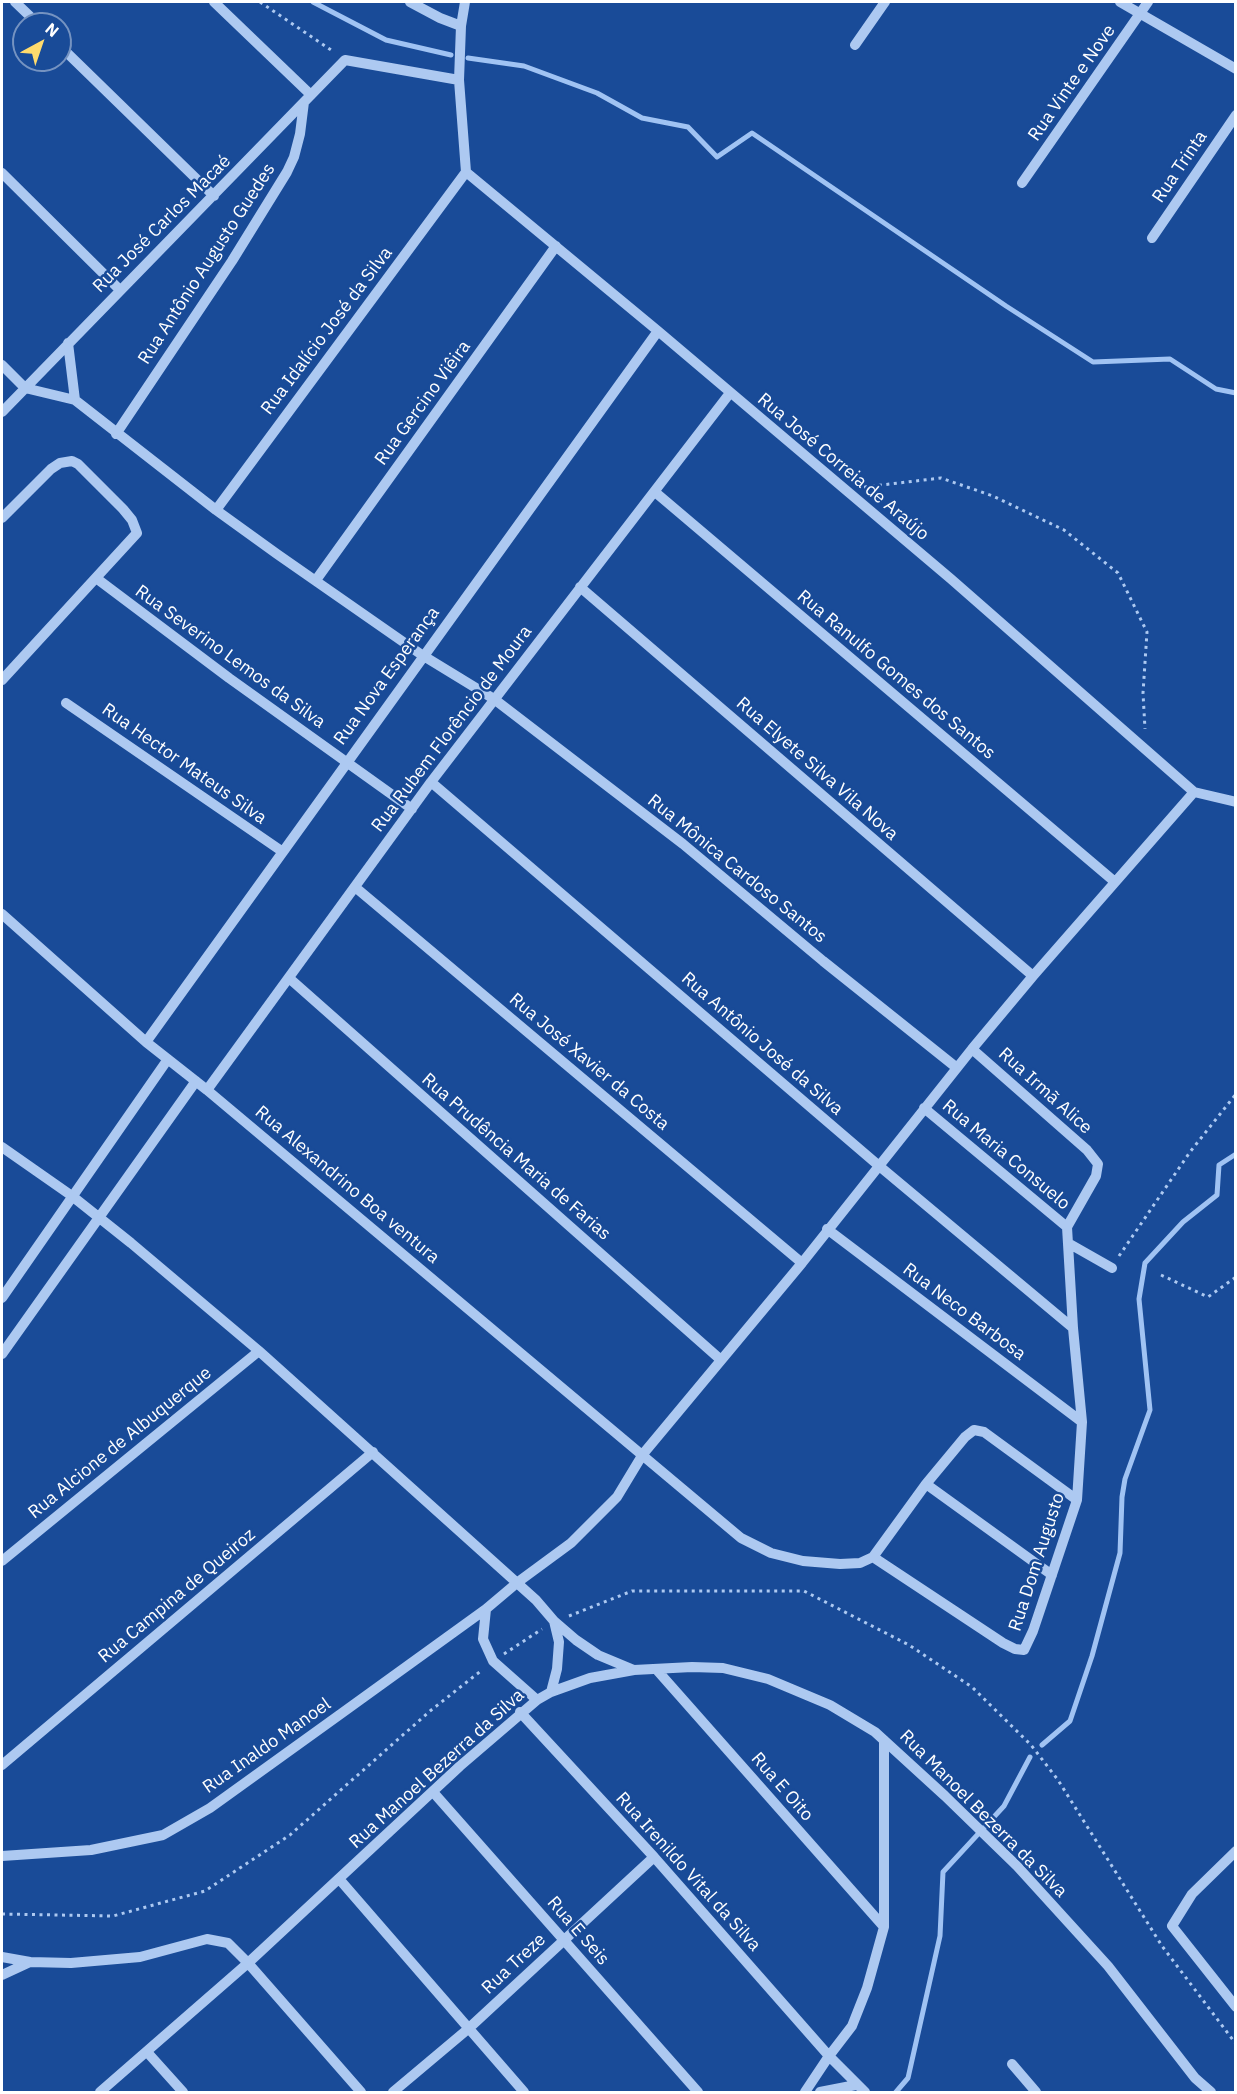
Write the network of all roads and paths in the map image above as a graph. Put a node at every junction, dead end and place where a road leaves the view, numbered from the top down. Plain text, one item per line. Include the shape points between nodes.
1 (214, 2) edge
2 (260, 2) edge
3 (410, 2) edge
4 (465, 2) edge
5 (885, 2) edge
6 (1120, 2) edge
7 (1148, 2) edge
8 (1140, 14) junction
9 (461, 26) junction
10 (855, 45) dead end
11 (72, 58) edge
12 (345, 60) junction
13 (1236, 69) edge
14 (459, 80) junction
15 (307, 99) junction
16 (1236, 115) edge
17 (466, 172) junction
18 (2, 173) edge
19 (1022, 183) dead end
20 (214, 196) junction
21 (1152, 238) dead end
22 (556, 246) junction
23 (119, 289) junction
24 (658, 331) junction
25 (68, 343) junction
26 (2, 365) edge
27 (25, 388) junction
28 (730, 393) junction
29 (75, 400) junction
30 (2, 412) edge
31 (116, 434) junction
32 (844, 490) junction
33 (655, 492) junction
34 (216, 510) junction
35 (2, 518) edge
36 (96, 578) junction
37 (316, 580) junction
38 (580, 586) junction
39 (422, 655) junction
40 (6, 667) edge
41 (2, 680) edge
42 (494, 699) junction
43 (66, 703) dead end
44 (1145, 750) junction
45 (345, 762) junction
46 (431, 782) junction
47 (1194, 792) junction
48 (1236, 802) edge
49 (412, 809) junction
50 (283, 852) junction
51 (1115, 882) junction
52 (355, 887) junction
53 (2, 914) edge
54 (1033, 976) junction
55 (289, 978) junction
56 (146, 1042) junction
57 (972, 1049) junction
58 (168, 1059) junction
59 (957, 1068) junction
60 (196, 1081) junction
61 (207, 1090) junction
62 (1236, 1094) edge
63 (924, 1108) junction
64 (2, 1147) edge
65 (878, 1165) junction
66 (72, 1196) junction
67 (99, 1218) junction
68 (1067, 1227) junction
69 (827, 1229) junction
70 (1068, 1243) junction
71 (801, 1263) junction
72 (1112, 1268) joint
73 (1161, 1275) dead end
74 (1236, 1277) edge
75 (2, 1298) edge
76 (1073, 1328) junction
77 (3, 1349) edge
78 (259, 1351) junction
79 (722, 1360) junction
80 (1082, 1422) junction
81 (373, 1452) junction
82 (643, 1454) junction
83 (926, 1484) junction
84 (1077, 1500) junction
85 (4, 1554) edge
86 (873, 1557) junction
87 (1052, 1575) junction
88 (518, 1582) junction
89 (486, 1609) junction
90 (554, 1621) junction
91 (493, 1661) junction
92 (656, 1669) junction
93 (634, 1671) junction
94 (551, 1692) junction
95 (537, 1700) junction
96 (520, 1712) junction
97 (884, 1740) junction
98 (2, 1765) edge
99 (433, 1792) junction
100 (1236, 1851) edge
101 (2, 1856) edge
102 (654, 1857) junction
103 (340, 1880) junction
104 (2, 1914) edge
105 (884, 1927) junction
106 (564, 1940) junction
107 (2, 1957) edge
108 (30, 1962) junction
109 (248, 1963) junction
110 (2, 1975) edge
111 (1236, 2007) edge
112 (468, 2029) junction
113 (1236, 2044) edge
114 (147, 2052) junction
115 (829, 2056) junction
116 (1012, 2064) dead end
117 (856, 2085) junction
118 (100, 2092) edge
119 (183, 2092) edge
120 (362, 2092) edge
121 (393, 2092) edge
122 (524, 2092) edge
123 (698, 2092) edge
124 (806, 2092) edge
125 (820, 2092) edge
126 (866, 2092) edge
127 (1036, 2092) edge
128 (1211, 2092) edge

1 - 15 street
2 - 12 path
3 - 9 street
4 - 9 street
5 - 10 street
6 - 8 street
7 - 8 street, Rua Vinte e Nove
8 - 13 street
8 - 19 street, Rua Vinte e Nove
9 - 14 street
11 - 20 street
12 - 14 street
12 - 15 street, Rua José Carlos Macaé
14 - 17 street
15 - 20 street, Rua José Carlos Macaé
15 - 31 street, Rua Antônio Augusto Guedes via 287,172
16 - 21 street, Rua Trinta
17 - 22 street, Rua José Correia de Araújo
17 - 34 street, Rua Idalício José da Silva
18 - 23 street
20 - 23 street, Rua José Carlos Macaé
22 - 24 street, Rua José Correia de Araújo
22 - 37 street, Rua Gercino Viêira
23 - 25 street, Rua José Carlos Macaé
24 - 28 street, Rua José Correia de Araújo
24 - 39 street, Rua Nova Esperança
25 - 27 street, Rua José Carlos Macaé
25 - 29 street
26 - 27 street
27 - 29 street
27 - 30 street, Rua José Carlos Macaé
28 - 32 street, Rua José Correia de Araújo
28 - 33 street, Rua Rubem Florêncio de Moura
29 - 31 street, Rua Mônica Cardoso Santos
31 - 34 street, Rua Mônica Cardoso Santos
32 - 44 street, Rua José Correia de Araújo
32 - 44 path via 941,478 993,496 1064,530 1118,573 1147,632
33 - 38 street, Rua Rubem Florêncio de Moura
33 - 51 street, Rua Ranulfo Gomes dos Santos
34 - 37 street, Rua Mônica Cardoso Santos
35 - 36 street via 51,469 60,463 78,464 123,509 138,533
36 - 40 street
36 - 45 street, Rua Severino Lemos da Silva
37 - 39 street, Rua Mônica Cardoso Santos
38 - 42 street, Rua Rubem Florêncio de Moura
38 - 54 street, Rua Elyete Silva Vila Nova
39 - 42 street, Rua Mônica Cardoso Santos
39 - 45 street, Rua Nova Esperança
40 - 41 street
42 - 46 street, Rua Rubem Florêncio de Moura
42 - 59 street, Rua Mônica Cardoso Santos via 683,844
43 - 50 street, Rua Hector Mateus Silva
44 - 47 street, Rua José Correia de Araújo
45 - 49 street, Rua Severino Lemos da Silva
45 - 50 street, Rua Nova Esperança
46 - 49 street, Rua Rubem Florêncio de Moura
46 - 65 street, Rua Antônio José da Silva
47 - 48 street
47 - 51 street, Rua Inaldo Manoel
49 - 52 street, Rua Rubem Florêncio de Moura
50 - 56 street, Rua Nova Esperança
51 - 54 street, Rua Inaldo Manoel
52 - 55 street, Rua Rubem Florêncio de Moura
52 - 71 street, Rua José Xavier da Costa
53 - 56 street, Rua Alexandrino Boa ventura
54 - 57 street, Rua Inaldo Manoel
55 - 61 street, Rua Rubem Florêncio de Moura
55 - 79 street, Rua Prudência Maria de Farias
56 - 58 street, Rua Alexandrino Boa ventura
57 - 59 street, Rua Inaldo Manoel
57 - 68 street, Rua Irmã Alice via 1098,1164 1096,1176
58 - 60 street, Rua Alexandrino Boa ventura
58 - 66 street
59 - 63 street, Rua Inaldo Manoel
60 - 61 street, Rua Alexandrino Boa ventura
60 - 67 street
61 - 82 street, Rua Alexandrino Boa ventura
62 - 72 path via 1190,1152
63 - 65 street, Rua Inaldo Manoel
63 - 68 street, Rua Maria Consuelo
64 - 66 street
65 - 69 street, Rua Inaldo Manoel
65 - 76 street, Rua Antônio José da Silva
66 - 67 street
66 - 75 street
67 - 77 street
67 - 78 street
68 - 70 street, Rua Dom Augusto
69 - 71 street, Rua Inaldo Manoel
69 - 80 street, Rua Neco Barbosa
70 - 72 street
70 - 76 street, Rua Dom Augusto
71 - 79 street, Rua Inaldo Manoel
73 - 74 path via 1208,1297
76 - 80 street, Rua Dom Augusto
78 - 81 street
78 - 85 street, Rua Alcione de Albuquerque
79 - 82 street, Rua Inaldo Manoel
80 - 84 street, Rua Dom Augusto
81 - 88 street
81 - 98 street, Rua Campina de Queiroz
82 - 86 street, Rua Alexandrino Boa ventura via 741,1538 771,1553 840,1564 860,1563
82 - 88 street, Rua Inaldo Manoel via 617,1497 592,1523
83 - 84 street via 965,1437 980,1430
83 - 86 street
83 - 87 street
84 - 87 street, Rua Dom Augusto
86 - 87 street, Rua Dom Augusto via 1002,1643 1024,1650
88 - 89 street, Rua Inaldo Manoel
88 - 90 street
89 - 91 street via 483,1639
89 - 101 street, Rua Inaldo Manoel via 210,1808 163,1834 91,1850
90 - 91 path
90 - 93 street via 598,1655
90 - 94 street via 559,1642
90 - 113 path via 632,1592 804,1592 909,1645 972,1687 1031,1745 1058,1780 1162,1946
91 - 95 street
91 - 104 path via 430,1711 290,1835 205,1891 113,1916
92 - 93 street, Rua Manoel Bezerra da Silva
92 - 97 street, Rua Manoel Bezerra da Silva via 723,1668 768,1679 830,1705
92 - 105 street, Rua E Oito
93 - 94 street, Rua Manoel Bezerra da Silva via 590,1678
94 - 95 street, Rua Manoel Bezerra da Silva
95 - 96 street, Rua Manoel Bezerra da Silva
96 - 99 street, Rua Manoel Bezerra da Silva
96 - 102 street, Rua Irenildo Vital da Silva
97 - 105 street
97 - 128 street, Rua Manoel Bezerra da Silva via 1017,1866 1108,1966
99 - 103 street, Rua Manoel Bezerra da Silva
99 - 106 street, Rua E Seis
100 - 111 street via 1192,1894 1172,1926
102 - 106 street, Rua Treze
102 - 115 street, Rua Irenildo Vital da Silva
103 - 109 street, Rua Manoel Bezerra da Silva
103 - 112 street
105 - 115 street via 852,2026
106 - 112 street, Rua Treze
106 - 123 street, Rua E Seis
107 - 108 street
108 - 109 street via 140,1957 207,1939 228,1943
108 - 110 street
109 - 114 street, Rua Manoel Bezerra da Silva
109 - 120 street
112 - 121 street, Rua Treze
112 - 122 street
114 - 118 street, Rua Manoel Bezerra da Silva
114 - 119 street
115 - 117 street, Rua Irenildo Vital da Silva
115 - 124 street
116 - 127 street
117 - 125 street
117 - 126 street, Rua Irenildo Vital da Silva

